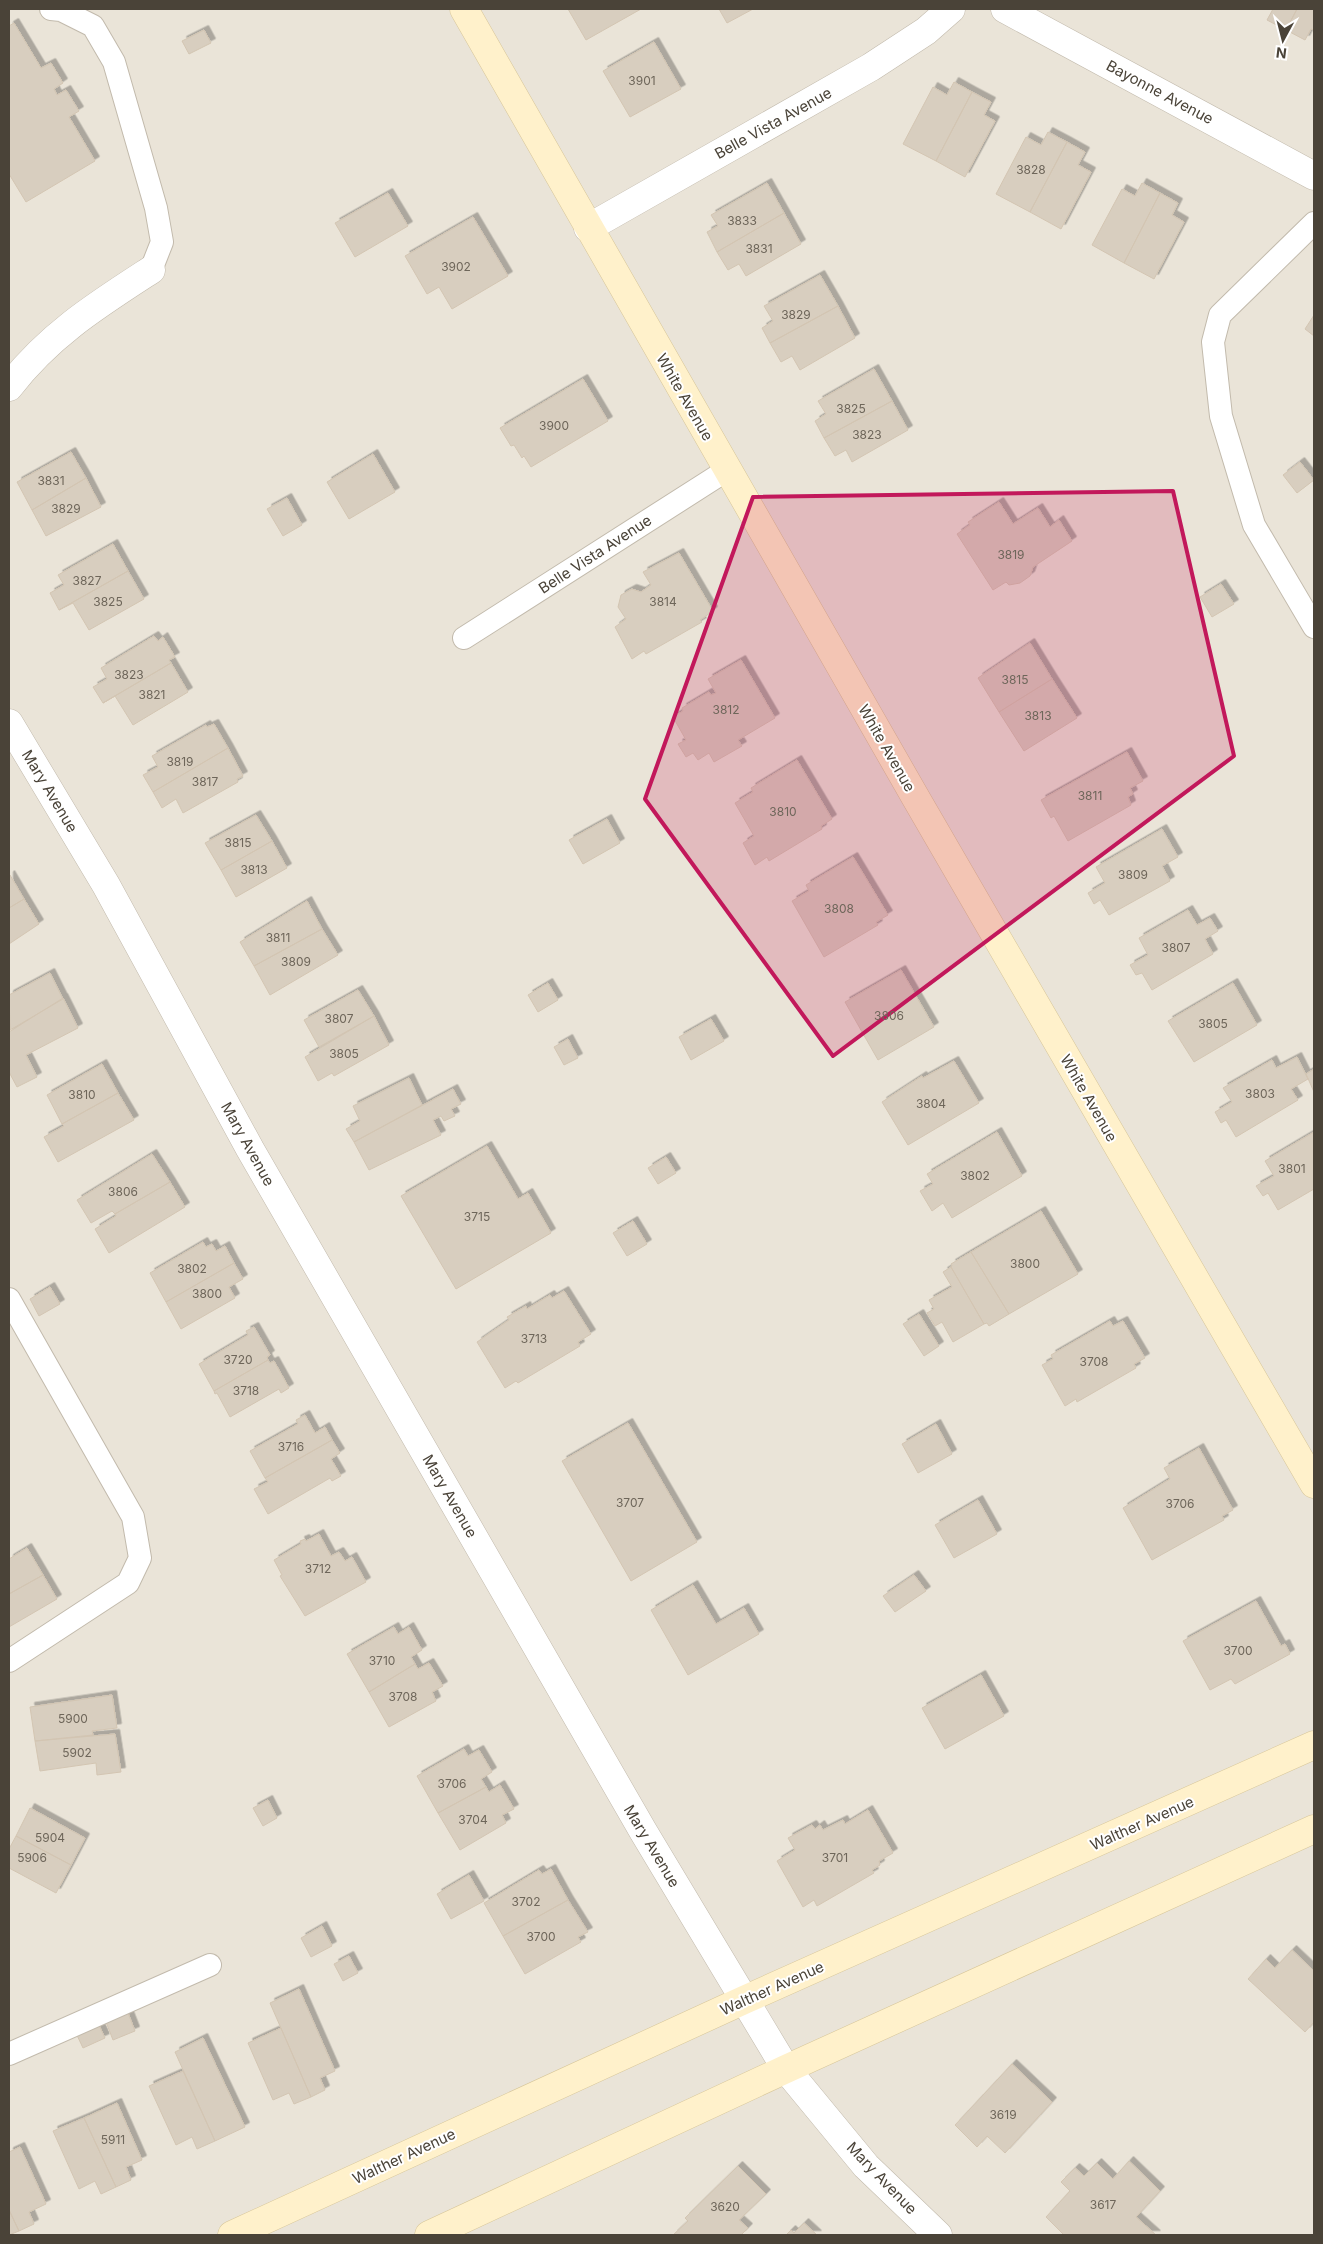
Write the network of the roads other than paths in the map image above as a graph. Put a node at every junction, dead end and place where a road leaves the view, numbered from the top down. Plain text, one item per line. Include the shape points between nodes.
1 (51, 9) edge
2 (464, 9) edge
3 (951, 9) edge
4 (1005, 9) edge
5 (1314, 176) edge
6 (1314, 223) edge
7 (588, 228) junction
8 (151, 270) joint
9 (9, 387) edge
10 (727, 470) junction
11 (1314, 627) edge
12 (464, 638) dead end
13 (9, 723) edge
14 (9, 1299) edge
15 (1314, 1484) edge
16 (9, 1661) edge
17 (1314, 1745) edge
18 (1314, 1829) edge
19 (210, 1965) dead end
20 (744, 2000) junction
21 (9, 2054) edge
22 (786, 2069) junction
23 (232, 2235) edge
24 (429, 2235) edge
25 (938, 2235) edge

1 - 8 lane via 61,10 94,26 114,62 159,224 162,242
2 - 7 main road, White Avenue
3 - 7 street, Belle Vista Avenue via 926,31 871,67
4 - 5 street, Bayonne Avenue
6 - 11 lane via 1220,315 1213,342 1221,416 1254,525
7 - 10 main road, White Avenue
8 - 9 street via 86,311 46,345
10 - 12 lane, Belle Vista Avenue
10 - 15 main road, White Avenue
13 - 20 street, Mary Avenue via 106,885 250,1149 643,1831
14 - 16 lane via 133,1517 140,1558 128,1582
17 - 20 main road, Walther Avenue
18 - 22 main road
19 - 21 lane
20 - 22 street, Mary Avenue
20 - 23 main road, Walther Avenue
22 - 24 main road
22 - 25 street, Mary Avenue via 866,2166

